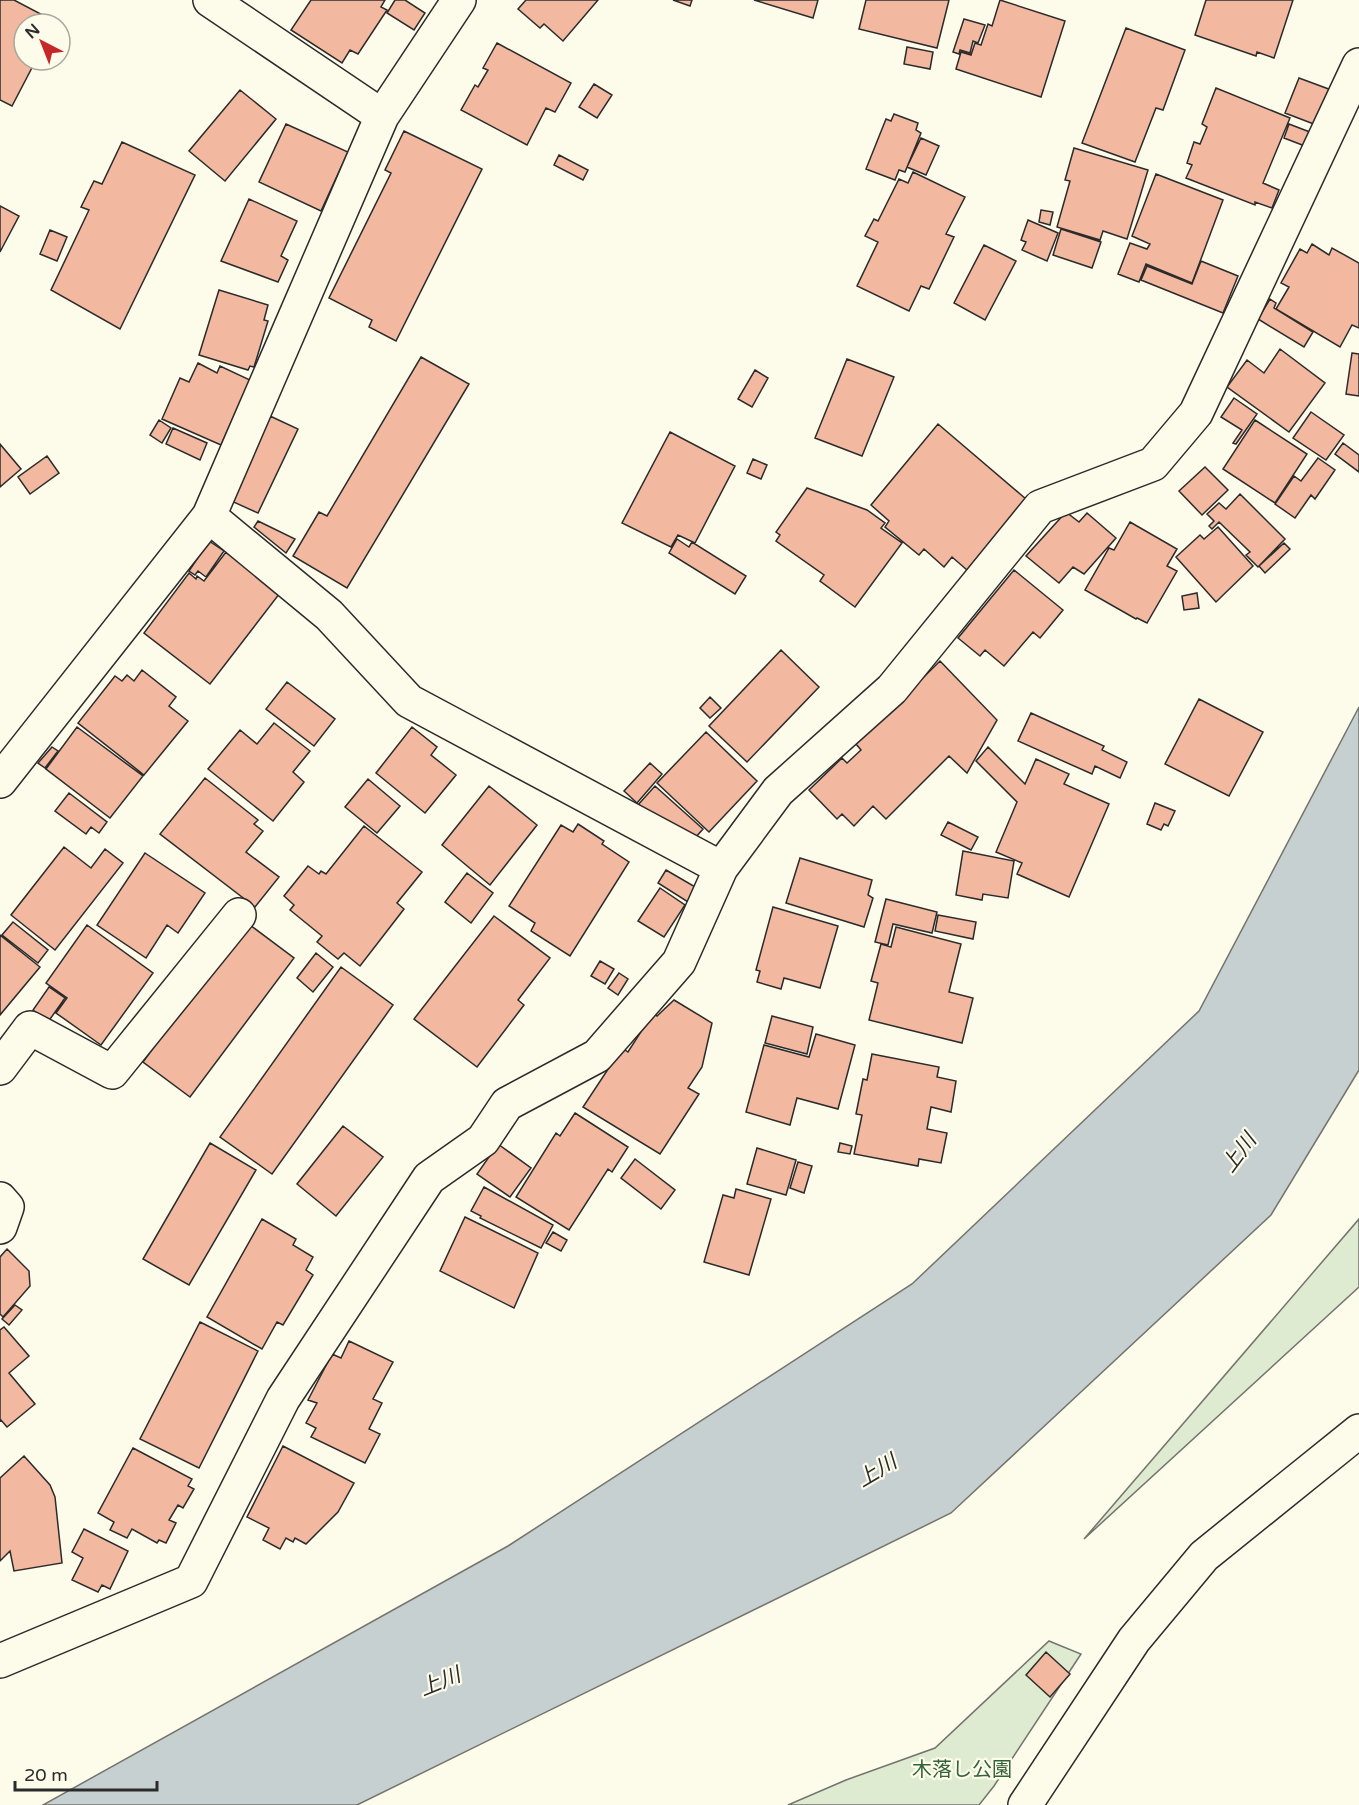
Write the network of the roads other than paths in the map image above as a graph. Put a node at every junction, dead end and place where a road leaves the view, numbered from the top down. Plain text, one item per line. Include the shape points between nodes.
1 (210, 0) edge
2 (459, 0) edge
3 (1359, 65) edge
4 (382, 116) junction
5 (209, 516) junction
6 (0, 781) edge
7 (720, 868) junction
8 (238, 915) dead end
9 (0, 1068) edge
10 (0, 1198) edge
11 (0, 1227) edge
12 (1359, 1431) edge
13 (0, 1660) edge
14 (1025, 1805) edge

1 - 4 street
2 - 4 street
3 - 7 street via 1196,413 1153,464 1040,507 892,689 778,791
4 - 5 street
5 - 6 street
5 - 7 street via 329,615 409,701
7 - 13 street via 679,962 597,1056 507,1104 483,1140 429,1178 284,1399 191,1581
8 - 9 street via 112,1072 30,1028
10 - 11 street via 7,1206
12 - 14 street via 1204,1556 1134,1640

